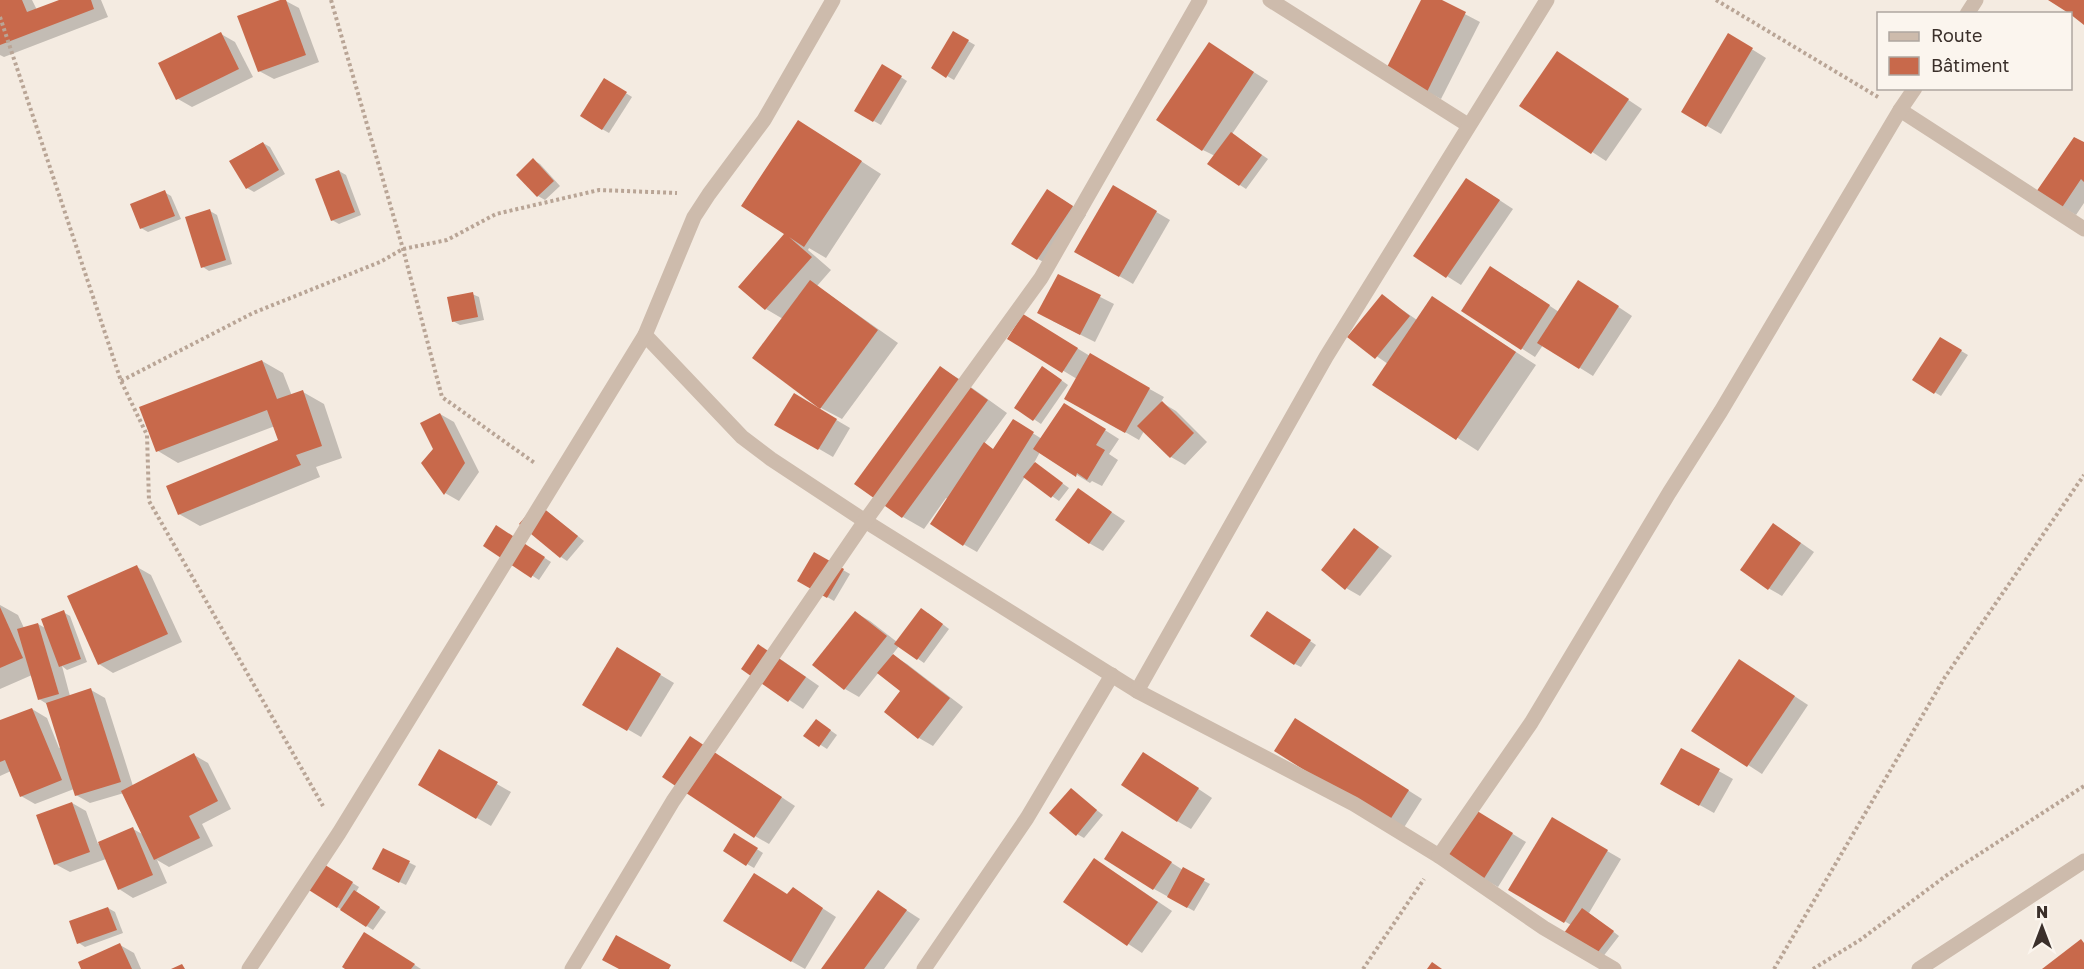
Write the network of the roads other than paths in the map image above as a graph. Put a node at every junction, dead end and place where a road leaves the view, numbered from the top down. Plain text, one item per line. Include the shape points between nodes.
1 (833, 0) edge
2 (1200, 0) edge
3 (1270, 0) edge
4 (1547, 0) edge
5 (1914, 90) edge
6 (1900, 110) junction
7 (1468, 125) junction
8 (2084, 229) edge
9 (645, 335) junction
10 (865, 521) junction
11 (1112, 675) junction
12 (1137, 691) junction
13 (1439, 856) junction
14 (2084, 861) edge
15 (249, 969) edge
16 (572, 969) edge
17 (924, 969) edge
18 (1614, 969) edge
19 (1919, 969) edge

1 - 9 street via 764,120 694,217
2 - 10 street via 1041,278
3 - 7 street
4 - 7 street
5 - 6 street
6 - 8 street
6 - 13 street via 1531,723
7 - 12 street via 1326,357
9 - 10 street via 742,437
9 - 15 street via 339,833
10 - 11 street
10 - 16 street via 673,801
11 - 12 street
11 - 17 street via 1027,818
12 - 13 street via 1354,804
13 - 18 street via 1544,928
14 - 19 street

